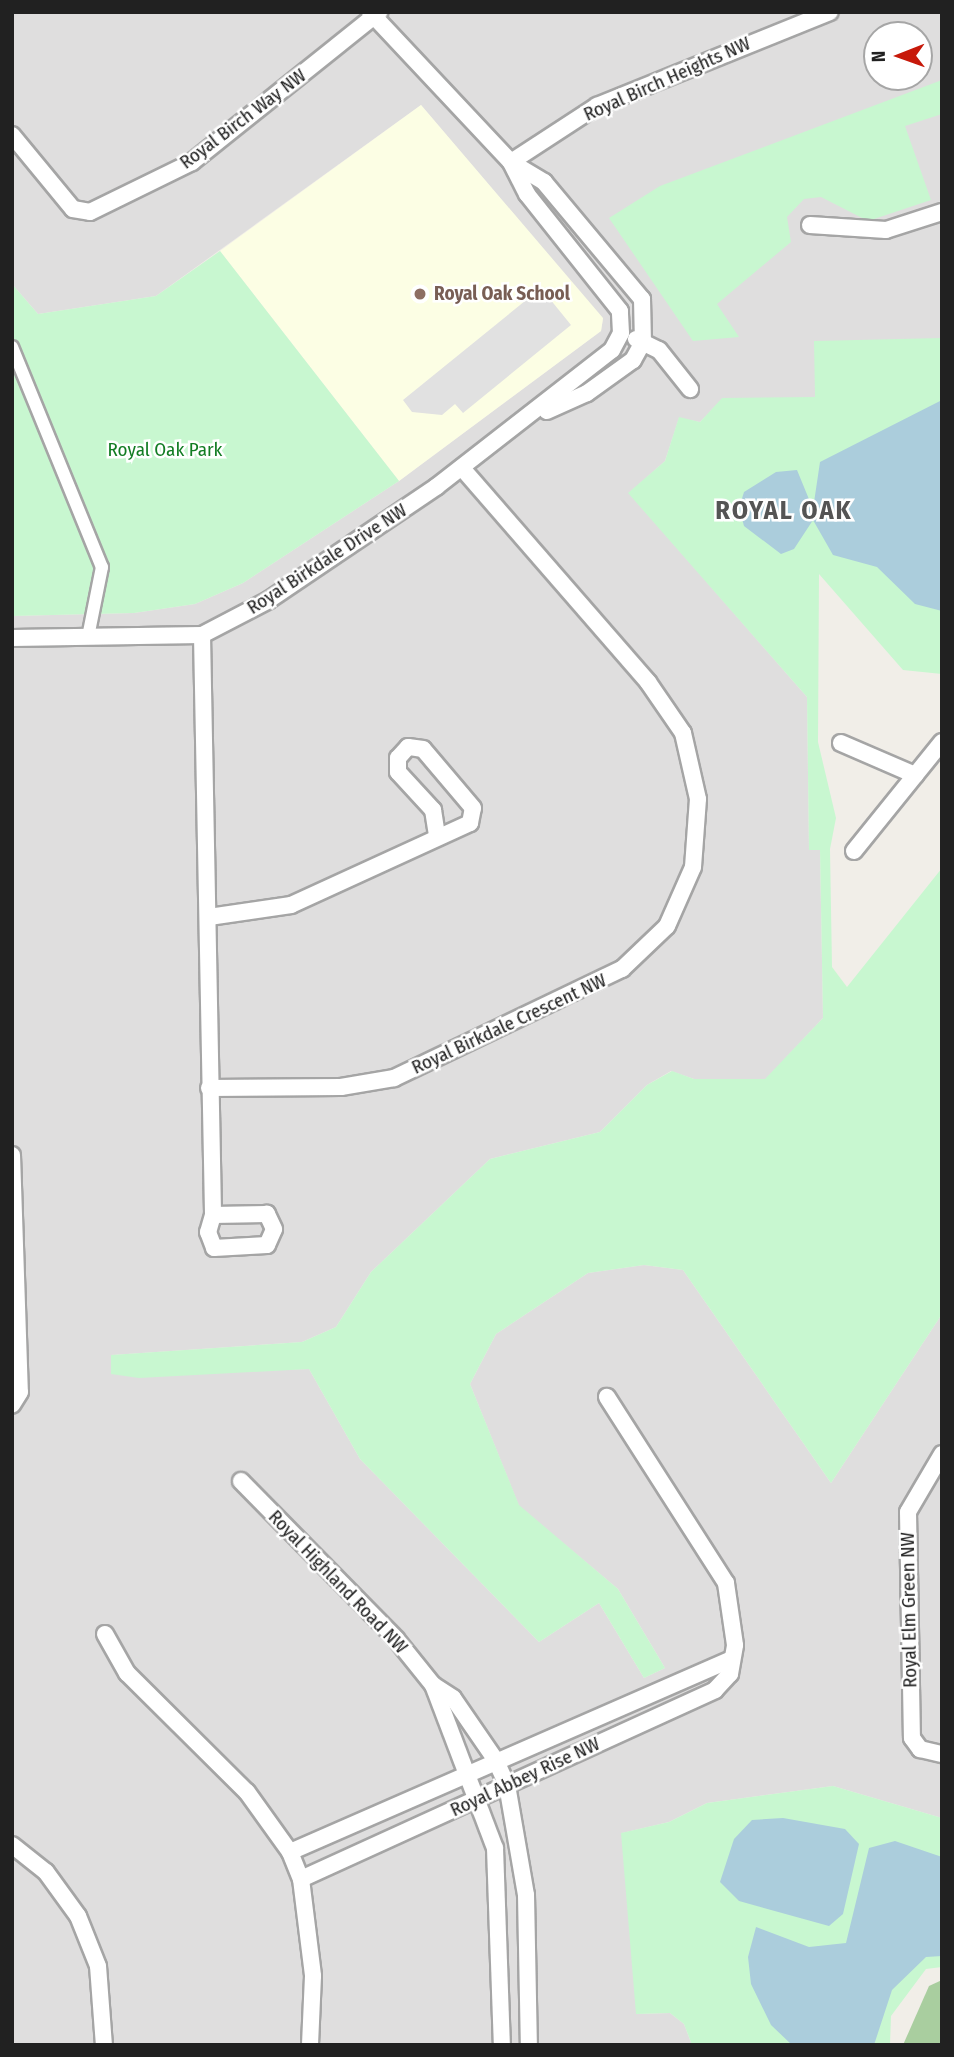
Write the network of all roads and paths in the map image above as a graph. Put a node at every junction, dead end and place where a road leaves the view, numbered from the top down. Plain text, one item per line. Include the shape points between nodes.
1 (830, 12) edge
2 (374, 13) edge
3 (12, 135) edge
4 (512, 162) junction
5 (942, 212) edge
6 (810, 225) dead end
7 (621, 333) junction
8 (643, 342) junction
9 (12, 347) edge
10 (690, 389) dead end
11 (535, 416) junction
12 (463, 468) junction
13 (202, 635) junction
14 (88, 637) junction
15 (12, 638) edge
16 (942, 742) edge
17 (841, 743) dead end
18 (915, 775) junction
19 (437, 836) junction
20 (854, 851) dead end
21 (209, 917) junction
22 (209, 1088) junction
23 (12, 1155) edge
24 (213, 1215) dead end
25 (607, 1397) dead end
26 (12, 1405) edge
27 (942, 1454) edge
28 (241, 1481) dead end
29 (105, 1634) dead end
30 (730, 1660) junction
31 (433, 1685) junction
32 (942, 1754) edge
33 (495, 1759) junction
34 (468, 1773) junction
35 (507, 1785) junction
36 (480, 1798) junction
37 (12, 1845) edge
38 (296, 1866) junction
39 (104, 2045) edge
40 (310, 2045) edge
41 (502, 2045) edge
42 (528, 2045) edge

1 - 4 street, Royal Birch Heights NW via 597,106
2 - 3 street, Royal Birch Way NW via 192,162 90,212 73,209
2 - 4 street
4 - 7 street via 527,194 620,311
4 - 8 street via 544,182 642,299
5 - 6 street via 886,230
7 - 8 street
7 - 11 street, Royal Birkdale Drive NW via 612,350
8 - 10 street via 659,350
8 - 11 street, Royal Birkdale Drive NW via 633,360 587,393
9 - 14 street via 102,567
11 - 12 street, Royal Birkdale Drive NW
12 - 13 street, Royal Birkdale Drive NW via 270,600
12 - 22 street, Royal Birkdale Crescent NW via 648,682 683,733 698,799 693,867 667,926 621,970 394,1078 341,1087
13 - 14 street, Royal Birkdale Drive NW
13 - 21 street
14 - 15 street, Royal Birkdale Drive NW
16 - 18 street
17 - 18 street
18 - 20 street
19 - 19 street via 470,822 473,807 423,748 408,747 398,758 398,772 433,810
19 - 21 street via 291,905
21 - 22 street
22 - 24 street
23 - 26 street via 20,1392
25 - 30 street, Royal Abbey Rise NW via 726,1583 735,1645
27 - 32 street, Royal Elm Green NW via 908,1512 912,1738 920,1749
28 - 31 street, Royal Highland Road NW via 396,1639
29 - 38 street via 127,1673 247,1792
30 - 33 street, Royal Abbey Rise NW
30 - 35 street, Royal Abbey Rise NW via 730,1674 715,1690
31 - 33 street, Royal Highland Road NW via 453,1698
31 - 34 street, Royal Highland Road NW via 436,1707
33 - 34 street, Royal Abbey Rise NW
33 - 35 street, Royal Highland Road NW
34 - 36 street, Royal Highland Road NW
34 - 38 street, Royal Abbey Rise NW
35 - 36 street, Royal Abbey Rise NW
35 - 42 street, Royal Highland Road NW via 526,1895
36 - 38 street, Royal Abbey Rise NW
36 - 41 street, Royal Highland Road NW via 501,1896
37 - 39 street via 46,1872 78,1916 99,1966
38 - 40 street via 313,1976

